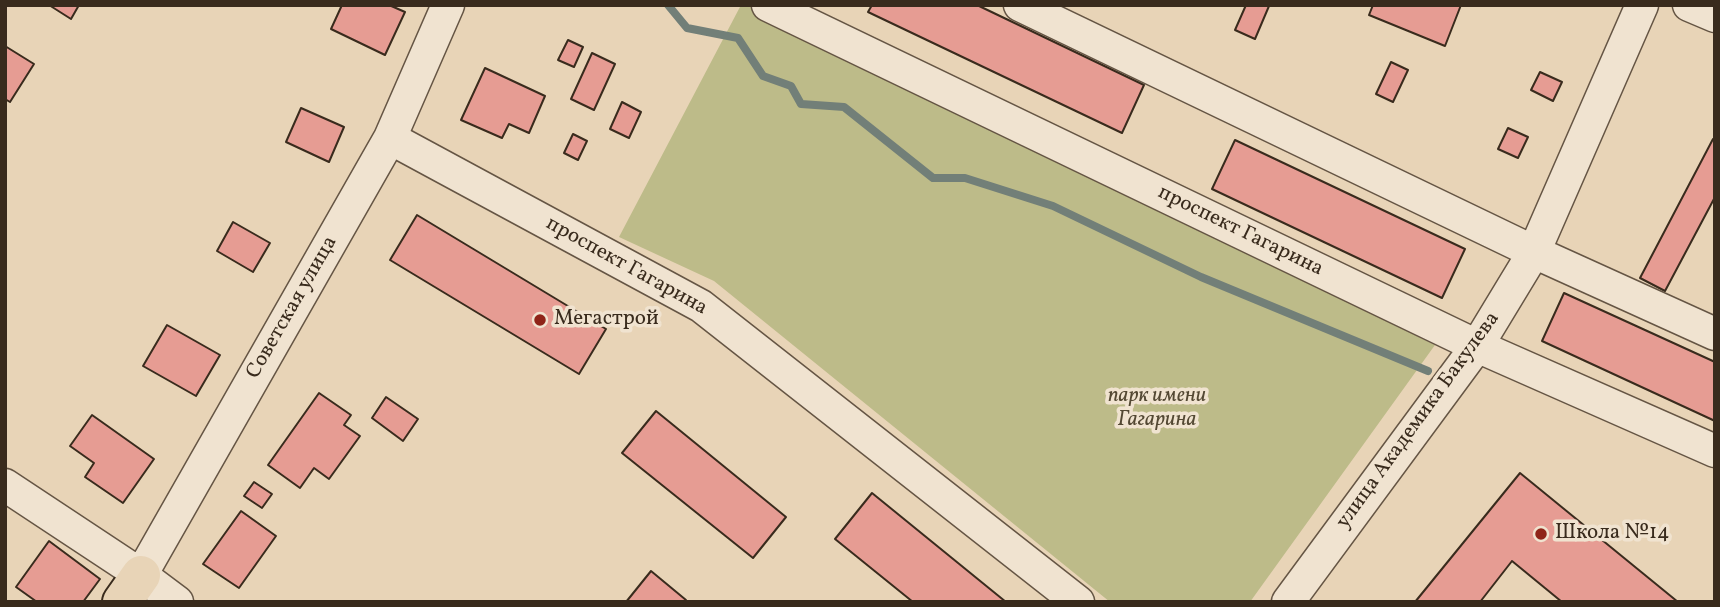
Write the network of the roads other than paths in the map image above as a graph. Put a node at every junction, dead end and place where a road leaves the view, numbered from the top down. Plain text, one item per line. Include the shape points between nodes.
1 (448, 5) edge
2 (768, 5) edge
3 (1020, 5) edge
4 (1642, 5) edge
5 (1689, 5) edge
6 (1715, 16) edge
7 (390, 138) junction
8 (1534, 252) junction
9 (1715, 334) edge
10 (1477, 346) junction
11 (1715, 451) edge
12 (5, 485) edge
13 (132, 589) edge
14 (177, 602) edge
15 (1079, 602) edge
16 (1288, 602) edge

1 - 7 street, Советская улица
2 - 10 street, проспект Гагарина
3 - 8 street
4 - 8 street, улица Академика Бакулева
5 - 6 street
7 - 13 street, Советская улица
7 - 15 street, проспект Гагарина via 701,306
8 - 9 street
8 - 10 street, улица Академика Бакулева
10 - 11 street, проспект Гагарина
10 - 16 street, улица Академика Бакулева
12 - 13 street
13 - 14 street

